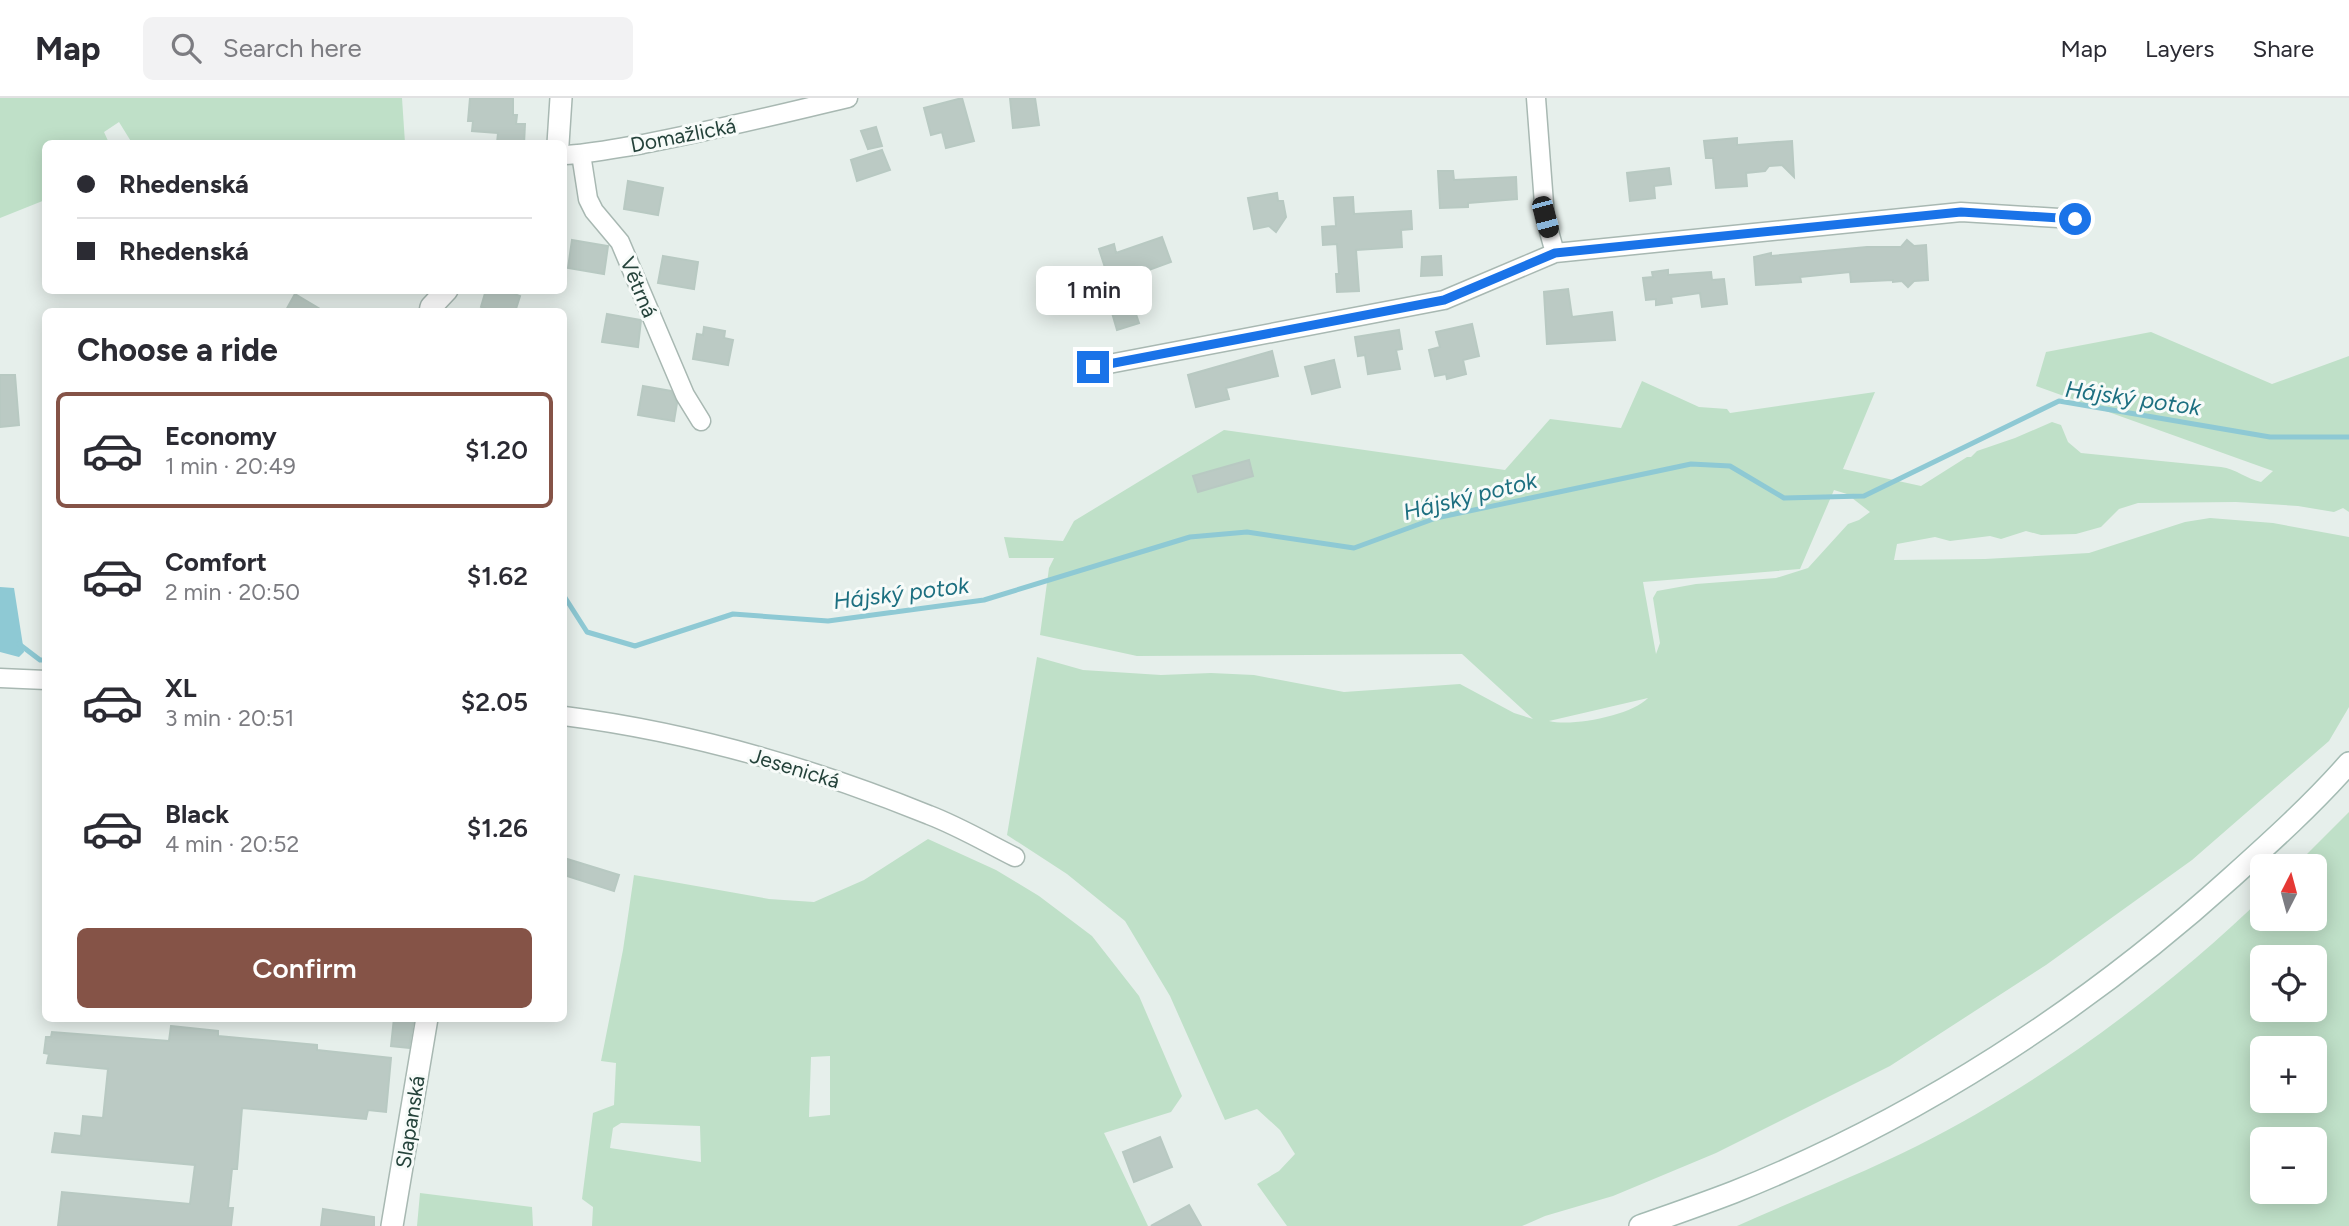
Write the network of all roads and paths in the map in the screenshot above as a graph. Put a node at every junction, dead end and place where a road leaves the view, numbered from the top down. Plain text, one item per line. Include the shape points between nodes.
1 (561, 98) edge
2 (848, 98) edge
3 (1536, 98) edge
4 (789, 105) edge
5 (558, 140) edge
6 (573, 155) edge
7 (2075, 219) dead end
8 (1555, 253) junction
9 (443, 294) edge
10 (431, 308) edge
11 (1093, 367) dead end
12 (701, 421) dead end
13 (0, 678) edge
14 (42, 680) edge
15 (567, 716) edge
16 (2349, 763) edge
17 (1015, 857) dead end
18 (425, 1022) edge
19 (392, 1226) edge
20 (1640, 1226) edge

1 - 5 main road
2 - 4 street, Domažlická
3 - 8 street via 1545,217
4 - 6 street, Domažlická via 699,133
6 - 12 street, Větrná via 588,199 620,242 685,395
7 - 8 street via 1961,212
8 - 11 street via 1444,300
9 - 10 main road
13 - 14 street
15 - 17 street, Jesenická via 697,739 800,767 931,815
16 - 20 main road via 2275,838 2157,943 2057,1017 1958,1080 1850,1139 1735,1191
18 - 19 main road, Slapanská

